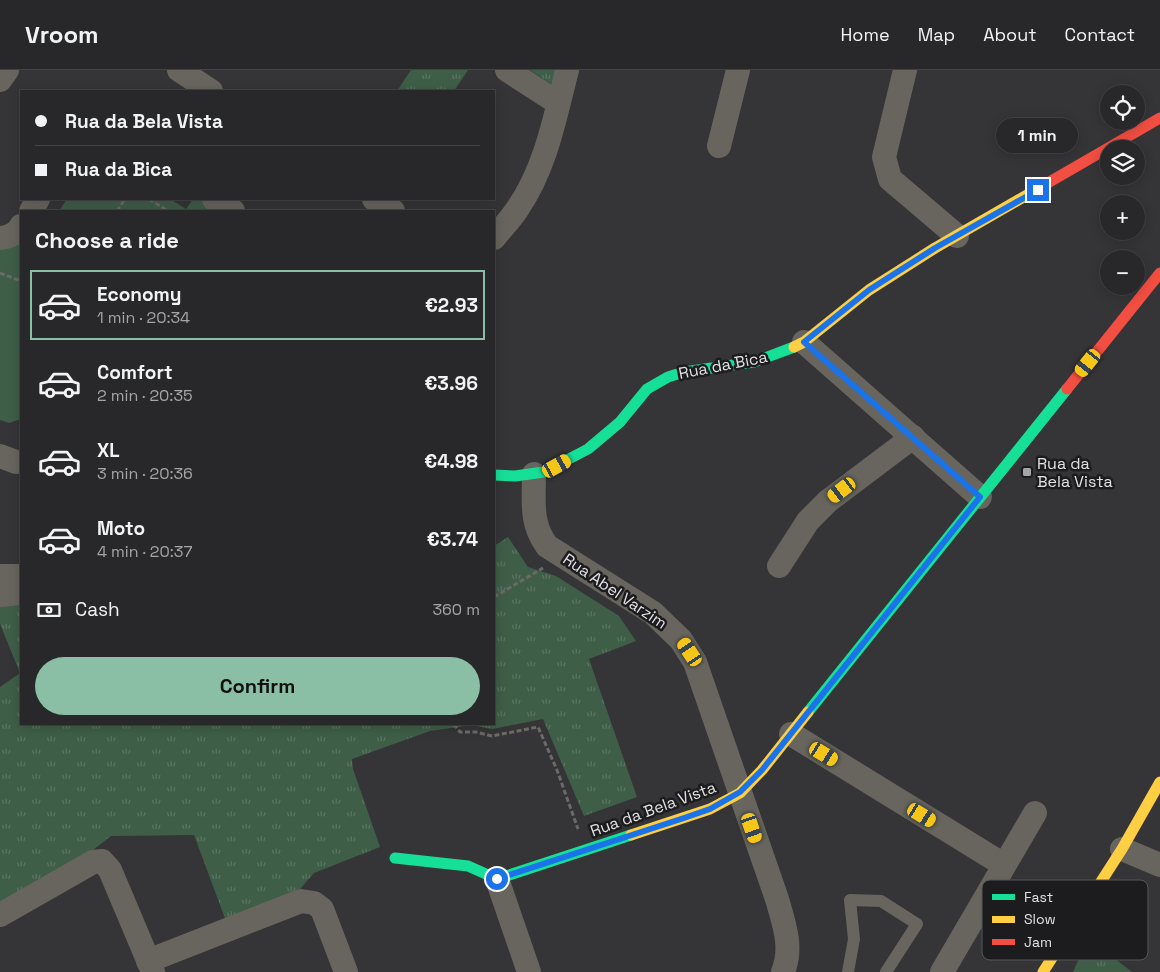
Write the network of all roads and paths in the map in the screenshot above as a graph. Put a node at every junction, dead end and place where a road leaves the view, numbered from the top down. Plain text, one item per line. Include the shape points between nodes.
1 (7, 70) edge
2 (179, 70) edge
3 (507, 70) edge
4 (567, 70) edge
5 (738, 70) edge
6 (906, 70) edge
7 (0, 80) edge
8 (209, 90) edge
9 (558, 103) junction
10 (1160, 118) edge
11 (719, 146) dead end
12 (151, 200) edge
13 (216, 200) edge
14 (376, 200) edge
15 (166, 210) edge
16 (231, 210) edge
17 (391, 210) edge
18 (20, 228) edge
19 (957, 236) junction
20 (495, 237) edge
21 (0, 238) edge
22 (0, 273) edge
23 (1160, 274) edge
24 (20, 281) edge
25 (804, 342) junction
26 (913, 438) junction
27 (534, 474) junction
28 (495, 475) edge
29 (980, 497) junction
30 (779, 566) dead end
31 (540, 569) dead end
32 (0, 576) edge
33 (20, 576) edge
34 (20, 593) edge
35 (0, 595) edge
36 (495, 595) edge
37 (455, 725) edge
38 (791, 734) junction
39 (1160, 782) edge
40 (740, 792) junction
41 (1035, 813) dead end
42 (586, 850) junction
43 (1122, 850) junction
44 (395, 858) dead end
45 (1004, 865) junction
46 (1160, 865) edge
47 (497, 879) junction
48 (995, 880) edge
49 (1103, 880) edge
50 (982, 903) edge
51 (0, 916) edge
52 (1051, 960) edge
53 (151, 967) edge
54 (346, 972) edge
55 (528, 972) edge
56 (783, 972) edge
57 (848, 972) edge
58 (886, 972) edge
59 (942, 972) edge
60 (1043, 972) edge

1 - 7 street
2 - 8 street
3 - 9 street
4 - 9 street
5 - 11 street
6 - 19 street via 884,157 890,179
9 - 20 street via 550,141 537,171 518,208
10 - 19 street, Rua da Bica
12 - 15 path
13 - 16 street
14 - 17 street
18 - 21 street via 8,237
19 - 25 street, Rua da Bica via 869,290
22 - 24 path
23 - 29 street, Rua da Bela Vista
25 - 26 street
25 - 27 street, Rua da Bica via 754,362 668,377 647,389 620,422 588,449 551,469
26 - 29 street
26 - 30 street via 828,501 808,521
27 - 28 street, Rua da Bica
27 - 40 street, Rua Abel Varzim via 535,523 546,546 653,613 690,652
29 - 38 street, Rua da Bela Vista
31 - 36 path
32 - 33 street
34 - 35 street
37 - 42 path via 460,732 492,736 538,727
38 - 40 street, Rua da Bela Vista
38 - 45 street
39 - 43 street
40 - 42 street, Rua da Bela Vista via 710,809
40 - 56 street, Rua Abel Varzim via 788,937
41 - 45 street
42 - 47 street, Rua da Bela Vista
43 - 46 street
43 - 49 street
44 - 47 street via 468,866
45 - 48 street
47 - 55 street
50 - 59 street
51 - 53 street via 94,862 102,861 110,870
52 - 60 street
53 - 54 street via 301,902 314,903 322,910
57 - 58 lane via 854,939 850,900 881,901 917,924

